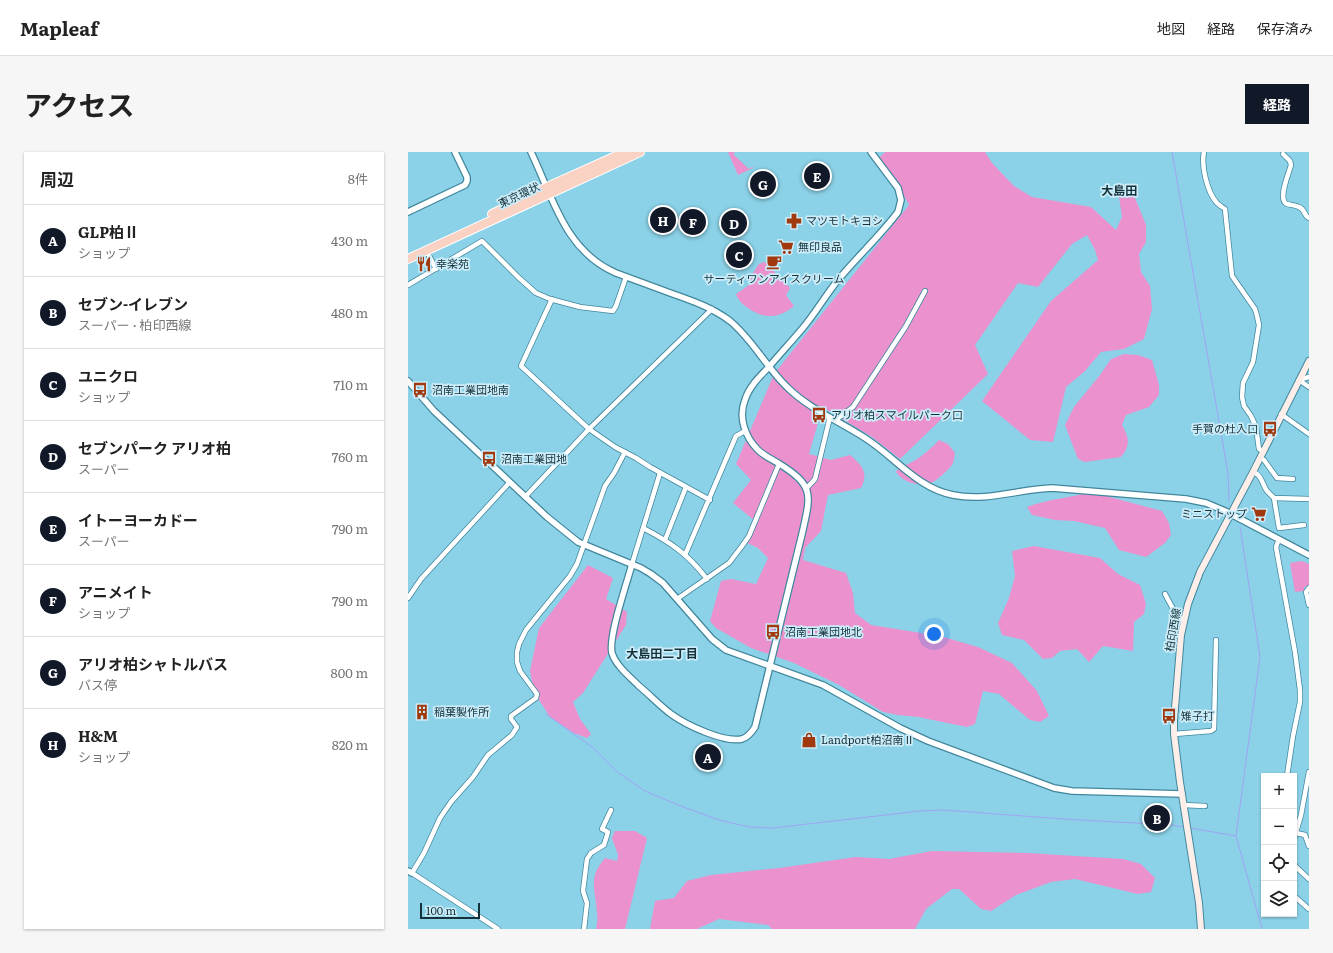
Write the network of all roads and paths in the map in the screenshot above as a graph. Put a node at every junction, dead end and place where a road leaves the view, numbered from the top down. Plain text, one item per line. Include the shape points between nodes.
1 (455, 152) edge
2 (531, 152) edge
3 (625, 152) edge
4 (640, 152) edge
5 (871, 152) edge
6 (1204, 152) edge
7 (1283, 153) edge
8 (548, 190) junction
9 (408, 212) edge
10 (1309, 218) edge
11 (426, 250) junction
12 (408, 254) edge
13 (408, 259) edge
14 (436, 269) junction
15 (626, 277) junction
16 (408, 285) edge
17 (925, 291) dead end
18 (552, 299) junction
19 (712, 309) junction
20 (1309, 361) edge
21 (769, 366) junction
22 (1309, 377) edge
23 (1299, 380) junction
24 (408, 381) edge
25 (1309, 387) edge
26 (1281, 414) junction
27 (830, 417) junction
28 (836, 420) junction
29 (589, 429) junction
30 (745, 431) junction
31 (1309, 434) edge
32 (1263, 451) junction
33 (625, 452) junction
34 (1260, 458) junction
35 (779, 464) junction
36 (1253, 472) junction
37 (660, 473) junction
38 (1293, 479) dead end
39 (510, 482) junction
40 (686, 487) junction
41 (806, 489) junction
42 (525, 497) junction
43 (1274, 498) junction
44 (1309, 499) edge
45 (710, 500) junction
46 (1231, 514) junction
47 (1304, 525) dead end
48 (643, 528) junction
49 (1279, 539) junction
50 (665, 540) junction
51 (585, 545) junction
52 (685, 555) junction
53 (1309, 555) edge
54 (632, 564) junction
55 (706, 579) junction
56 (1309, 588) edge
57 (1165, 594) dead end
58 (408, 598) edge
59 (677, 599) junction
60 (1309, 605) edge
61 (1184, 619) junction
62 (1216, 640) dead end
63 (770, 666) junction
64 (1174, 734) junction
65 (1287, 773) edge
66 (1309, 775) edge
67 (1182, 794) junction
68 (1307, 799) edge
69 (1183, 805) junction
70 (1205, 806) dead end
71 (611, 810) dead end
72 (1297, 830) edge
73 (1297, 833) edge
74 (1309, 846) edge
75 (1297, 869) edge
76 (410, 872) edge
77 (1309, 879) edge
78 (1297, 899) edge
79 (1309, 909) edge
80 (498, 929) edge
81 (584, 929) edge
82 (1201, 929) edge

1 - 9 street via 467,177 465,185
2 - 8 street
3 - 8 highway, 東京環状
4 - 8 highway, 東京環状
5 - 21 street via 898,188 901,200 898,212 839,280 806,325
6 - 32 street via 1203,167 1209,190 1224,209 1232,276 1258,316 1253,362 1243,383 1242,397 1256,427 1259,449
7 - 10 street via 1291,165 1282,193 1283,201 1299,206
8 - 11 highway, 東京環状
8 - 12 highway, 東京環状
8 - 15 street via 567,230 579,247 598,264
11 - 13 highway, 東京環状
11 - 14 street
14 - 16 street
14 - 18 street via 482,241 529,288
15 - 18 street via 616,306 611,311 580,307
15 - 19 street
17 - 28 street via 906,326 853,407
18 - 29 street via 520,366
19 - 21 street via 741,331
19 - 29 street
20 - 23 main road, 柏印西線
21 - 27 street via 793,393
21 - 30 street via 749,390 745,399 742,418
22 - 23 street
23 - 25 street
23 - 26 main road, 柏印西線
24 - 39 street via 434,411
26 - 31 street
26 - 32 main road, 柏印西線
27 - 28 street
27 - 41 street via 815,479
28 - 46 street via 871,442 926,485 953,495 976,497 1038,488 1068,488 1186,499 1206,503
29 - 33 street
29 - 42 street
30 - 35 street via 759,451
30 - 45 street via 736,436
32 - 34 main road, 柏印西線
33 - 37 street
33 - 51 street via 605,486
34 - 36 main road, 柏印西線
34 - 38 street via 1277,478
35 - 41 street via 798,477
35 - 55 street via 749,536 729,563
36 - 43 street via 1257,473
36 - 46 main road, 柏印西線
37 - 40 street
37 - 48 street
39 - 42 street
39 - 58 street via 421,579
40 - 45 street
40 - 50 street
41 - 63 street via 807,512
42 - 51 street via 571,537
43 - 44 street
43 - 47 street via 1279,528
45 - 52 street
46 - 49 street
46 - 61 main road, 柏印西線 via 1200,572
48 - 50 street
48 - 54 street
49 - 53 street
49 - 65 street via 1276,546 1295,652 1300,696
50 - 52 street
51 - 54 street
51 - 76 street via 570,576 526,630 519,644 517,662 537,694 536,698 511,716 517,727 512,735 488,755 451,802 440,818 424,853
52 - 55 street via 693,561
54 - 59 street via 652,574
54 - 63 street via 612,637 612,654 623,670 671,714 716,736 742,739 755,727
55 - 59 street
56 - 60 street via 1306,592
57 - 61 street via 1178,618
59 - 63 street via 719,645 735,654
61 - 64 main road, 柏印西線 via 1179,649
62 - 64 street via 1214,729
63 - 67 street via 823,685 928,741 1054,788 1072,791
64 - 67 main road, 柏印西線
66 - 68 street
67 - 69 main road, 柏印西線
68 - 72 street
69 - 70 street
69 - 82 main road, 柏印西線
71 - 81 street via 602,829 608,832 604,845 591,853 587,859 583,890 586,903
73 - 74 street via 1305,836
75 - 77 street
76 - 80 street
78 - 79 street

